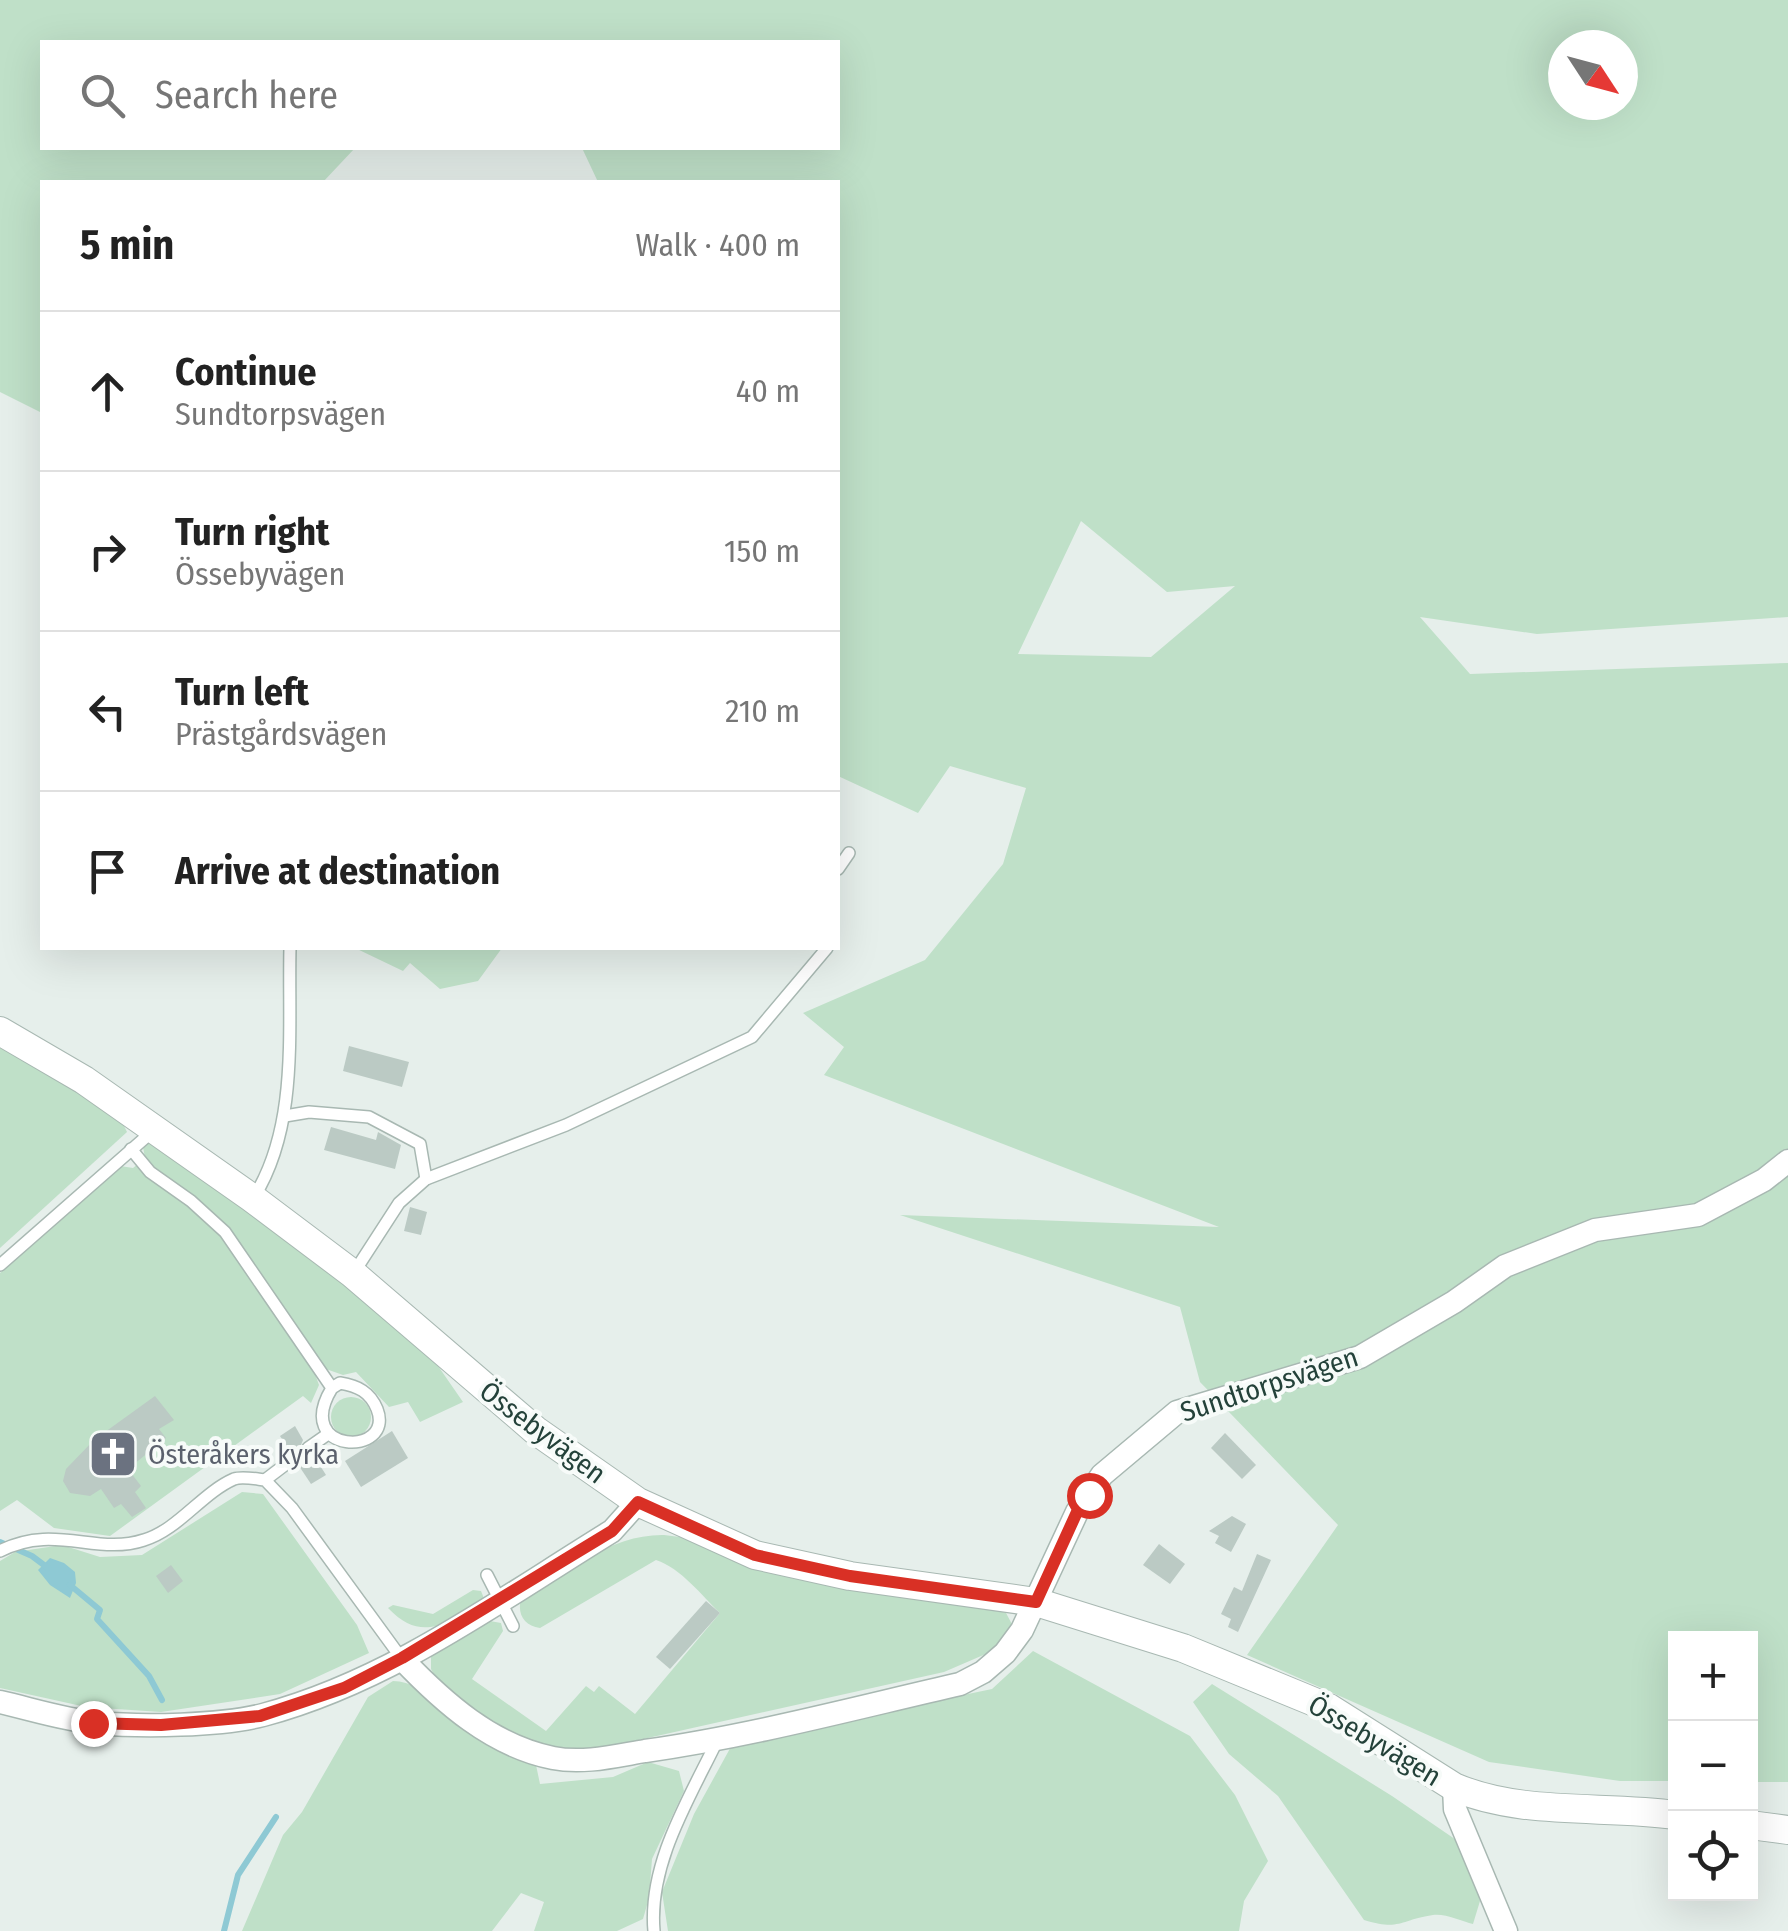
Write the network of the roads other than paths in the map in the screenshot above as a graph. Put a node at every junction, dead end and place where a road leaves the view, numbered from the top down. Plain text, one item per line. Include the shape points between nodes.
1 (850, 852) dead end
2 (840, 866) edge
3 (290, 950) edge
4 (826, 950) edge
5 (0, 1031) edge
6 (284, 1116) junction
7 (154, 1130) junction
8 (131, 1149) junction
9 (1788, 1162) edge
10 (426, 1179) junction
11 (252, 1198) junction
12 (0, 1265) edge
13 (354, 1274) junction
14 (332, 1388) junction
15 (328, 1434) junction
16 (308, 1448) dead end
17 (294, 1458) dead end
18 (265, 1480) junction
19 (638, 1502) junction
20 (0, 1551) edge
21 (488, 1575) dead end
22 (500, 1599) junction
23 (1036, 1602) junction
24 (513, 1626) dead end
25 (402, 1658) junction
26 (0, 1702) edge
27 (717, 1741) junction
28 (1454, 1787) junction
29 (1668, 1813) edge
30 (1758, 1826) edge
31 (1788, 1830) edge
32 (654, 1931) edge
33 (1506, 1931) edge

1 - 2 lane
3 - 6 lane
4 - 10 lane via 752,1037 566,1124
5 - 7 street, Össebyvägen
6 - 10 lane via 368,1117 420,1144
6 - 11 lane via 268,1173
7 - 8 lane
7 - 11 street, Össebyvägen
8 - 12 lane
8 - 14 lane via 225,1232
9 - 23 street, Sundtorpsvägen via 1698,1215 1596,1230 1505,1266 1360,1357 1176,1412 1102,1475 1077,1512
10 - 13 lane via 398,1203
11 - 13 street, Össebyvägen
13 - 19 street, Össebyvägen via 522,1419
14 - 15 lane via 323,1402
14 - 15 lane via 355,1386 372,1397 380,1417 369,1439 353,1443
15 - 16 lane
17 - 18 lane
18 - 20 lane via 236,1478 144,1541 21,1540
18 - 25 lane
19 - 22 street via 612,1531
19 - 23 street, Össebyvägen via 755,1555 850,1576
21 - 22 lane
22 - 24 lane
22 - 25 street
23 - 27 street, Sundtorpsvägen via 1005,1654 960,1684
23 - 28 street, Össebyvägen via 1184,1648 1329,1708
25 - 26 street via 344,1688 260,1716 93,1723
25 - 27 street, Sundtorpsvägen via 448,1706 504,1740 554,1758 594,1759
27 - 32 lane via 674,1829 658,1882
28 - 29 street, Össebyvägen via 1531,1804
28 - 33 street via 1456,1809
30 - 31 street

